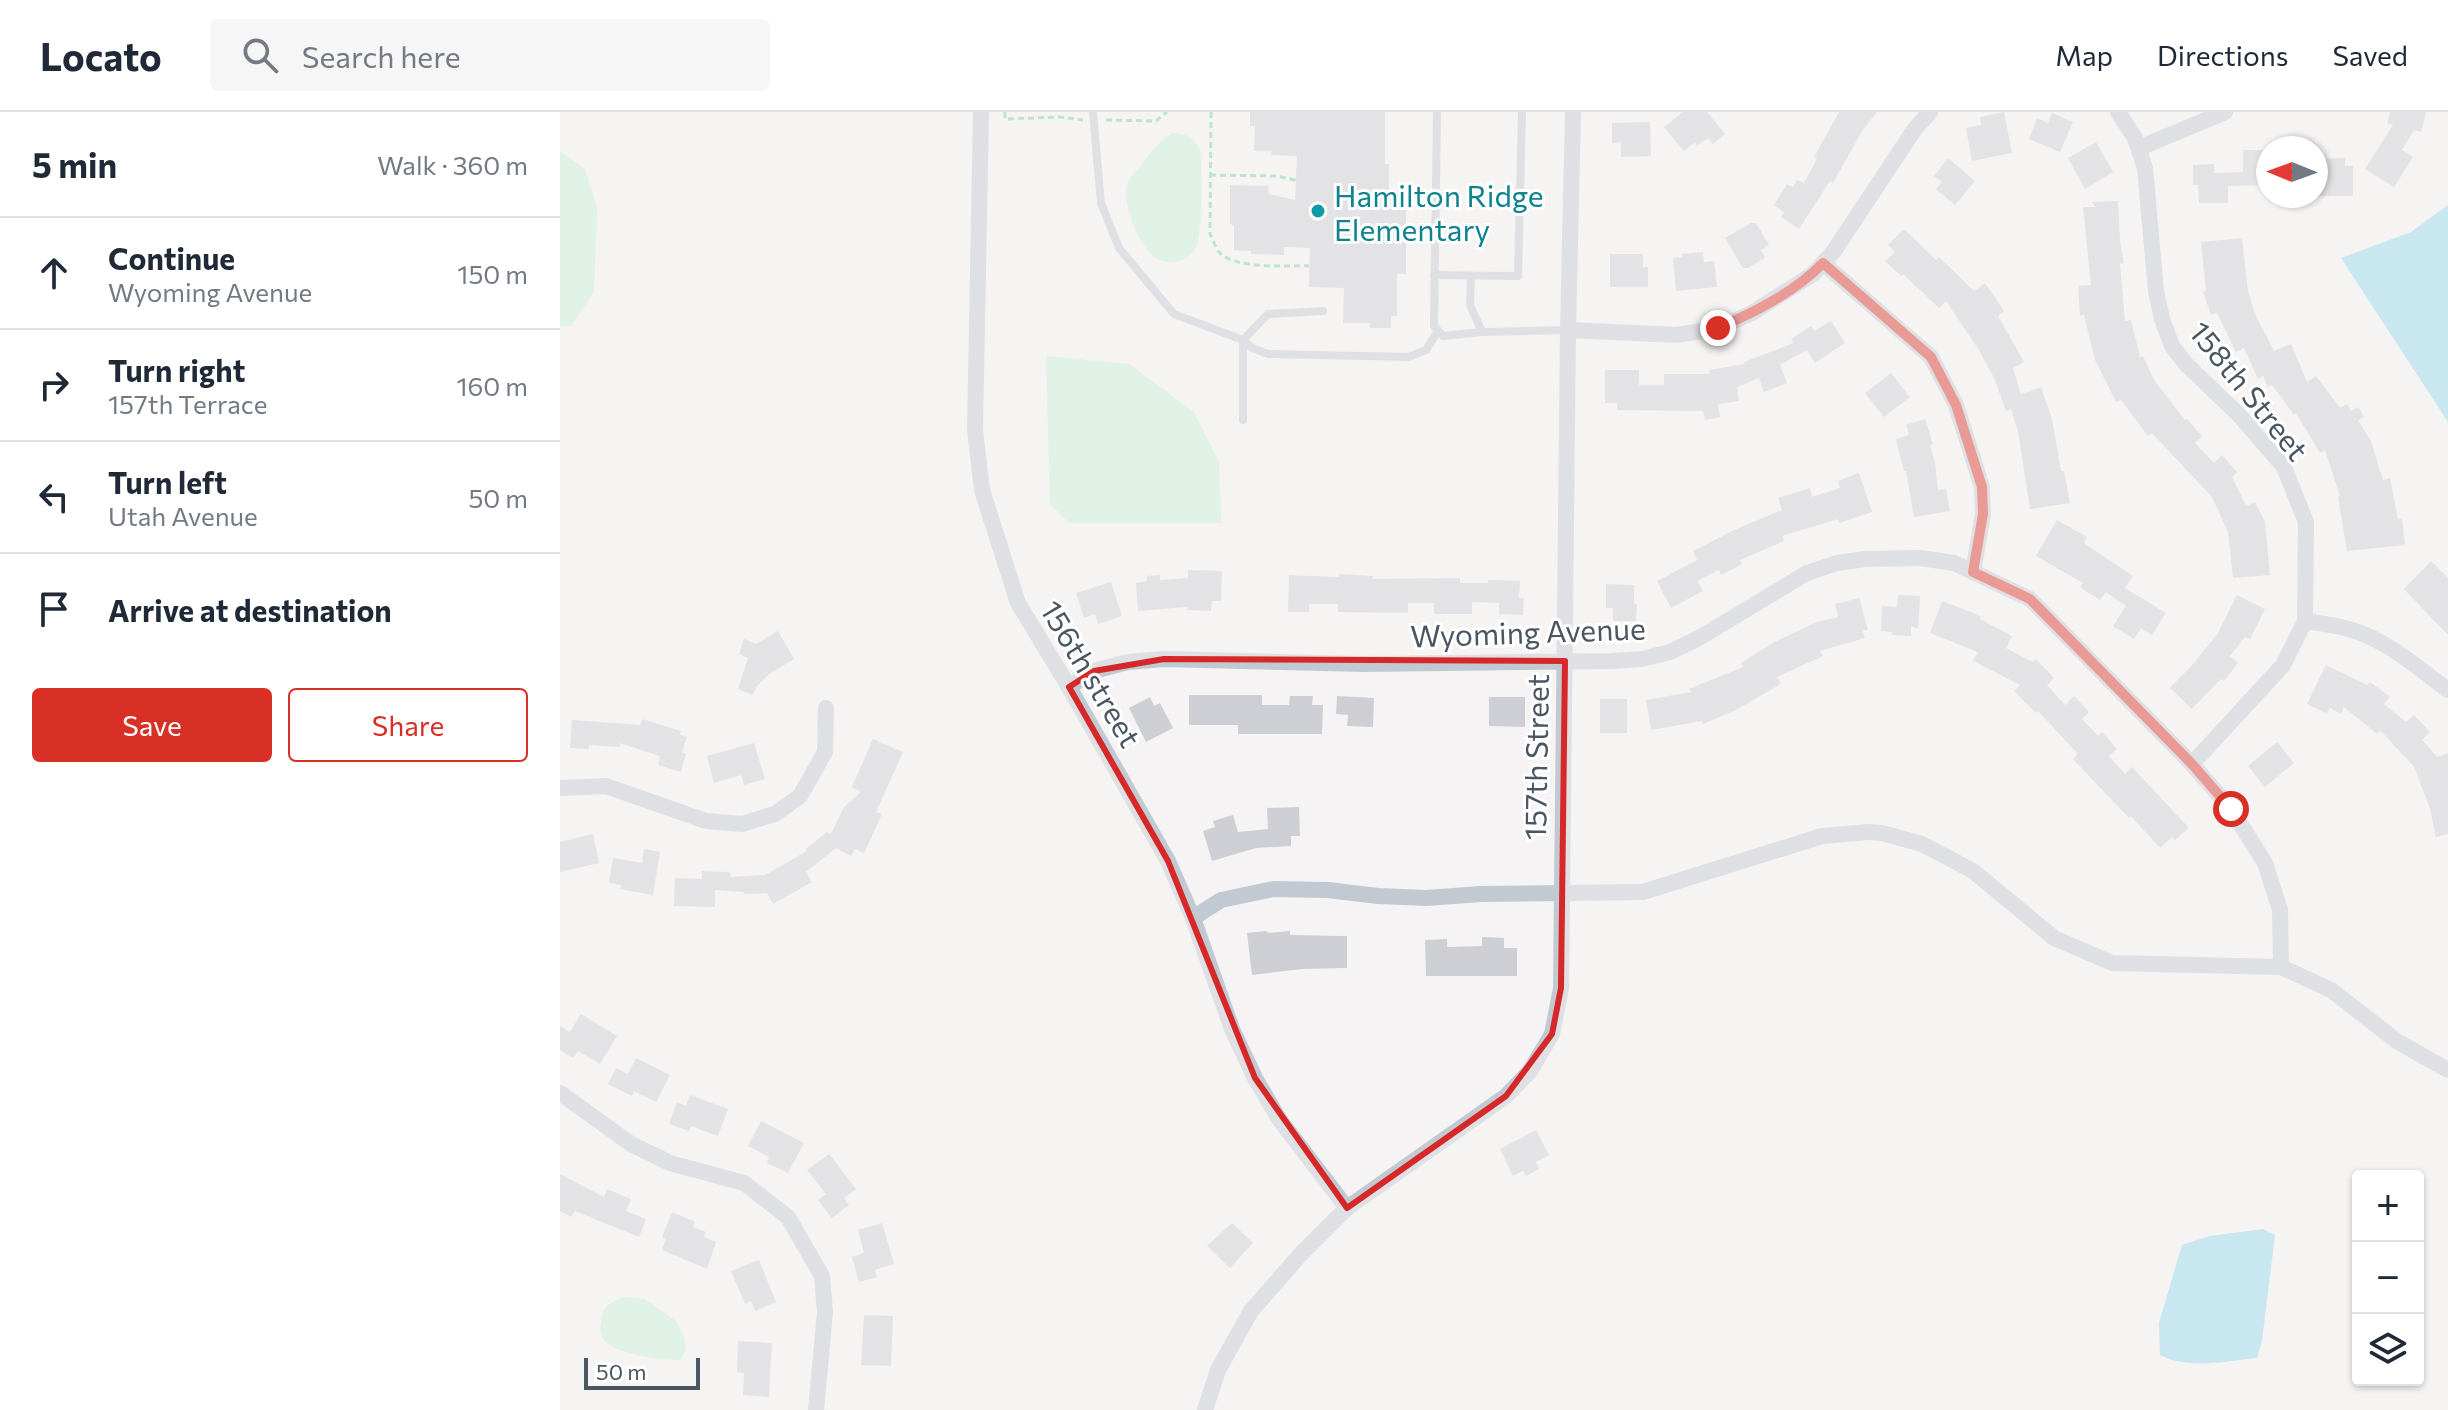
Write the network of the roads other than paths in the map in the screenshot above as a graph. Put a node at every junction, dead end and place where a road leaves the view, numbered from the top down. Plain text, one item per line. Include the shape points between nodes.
1 (981, 112) edge
2 (1093, 112) edge
3 (1437, 112) edge
4 (1522, 112) edge
5 (1573, 112) edge
6 (1930, 112) edge
7 (2118, 112) edge
8 (2225, 112) edge
9 (2139, 148) junction
10 (1823, 263) junction
11 (1434, 275) junction
12 (1471, 276) junction
13 (1323, 311) dead end
14 (1568, 330) junction
15 (1438, 331) junction
16 (1482, 332) junction
17 (1243, 340) junction
18 (1243, 420) dead end
19 (1973, 572) junction
20 (2305, 621) junction
21 (1565, 661) junction
22 (1069, 687) junction
23 (2448, 690) edge
24 (826, 708) dead end
25 (2192, 764) junction
26 (560, 788) edge
27 (1561, 894) junction
28 (1193, 918) junction
29 (2281, 967) junction
30 (2448, 1070) edge
31 (560, 1093) edge
32 (1347, 1208) junction
33 (816, 1410) edge
34 (1205, 1410) edge

1 - 22 street, 156th street via 975,430 982,490 1018,603
2 - 17 lane via 1101,203 1119,248 1174,314
3 - 11 lane
4 - 12 lane via 1518,276
5 - 14 street, 157th Street
6 - 10 street
7 - 9 street, 158th Street
8 - 9 street
9 - 20 street, 158th Street via 2162,319 2186,364 2284,467 2306,522
10 - 14 street via 1752,313 1718,328 1677,335
10 - 19 street via 1931,357 1956,405 1982,487
11 - 12 lane
11 - 15 lane
12 - 16 lane via 1470,305
13 - 17 lane via 1268,314
14 - 16 lane
14 - 21 street, 157th Street
15 - 16 lane via 1443,336
15 - 17 lane via 1426,350 1409,357 1268,354
17 - 18 lane
19 - 21 street, Wyoming Avenue via 1921,558 1837,563 1807,573 1670,652 1628,660
19 - 25 street, Wyoming Avenue via 2030,599
20 - 23 street via 2367,635
20 - 25 street, 158th Street via 2283,665
21 - 22 street, Wyoming Avenue via 1164,659 1094,671
21 - 27 street, 157th Street
22 - 28 street, 156th street via 1168,861
24 - 26 street via 825,752 800,796 775,814 742,824 706,821 606,786
25 - 29 street, Wyoming Avenue via 2231,809 2265,863 2280,910
27 - 28 street via 1426,898 1273,889 1221,900
27 - 29 street via 1643,892 1822,836 1882,833 1922,844 1973,871 2054,938 2112,963
27 - 32 street, 157th Street via 1561,988 1552,1034 1530,1071 1506,1096
28 - 32 street, 156th street via 1255,1078 1279,1119
29 - 30 street via 2331,990 2398,1042
31 - 33 street via 631,1144 670,1163 744,1183 788,1217 822,1276 825,1312
32 - 34 street, 157th Street via 1251,1311 1218,1370

